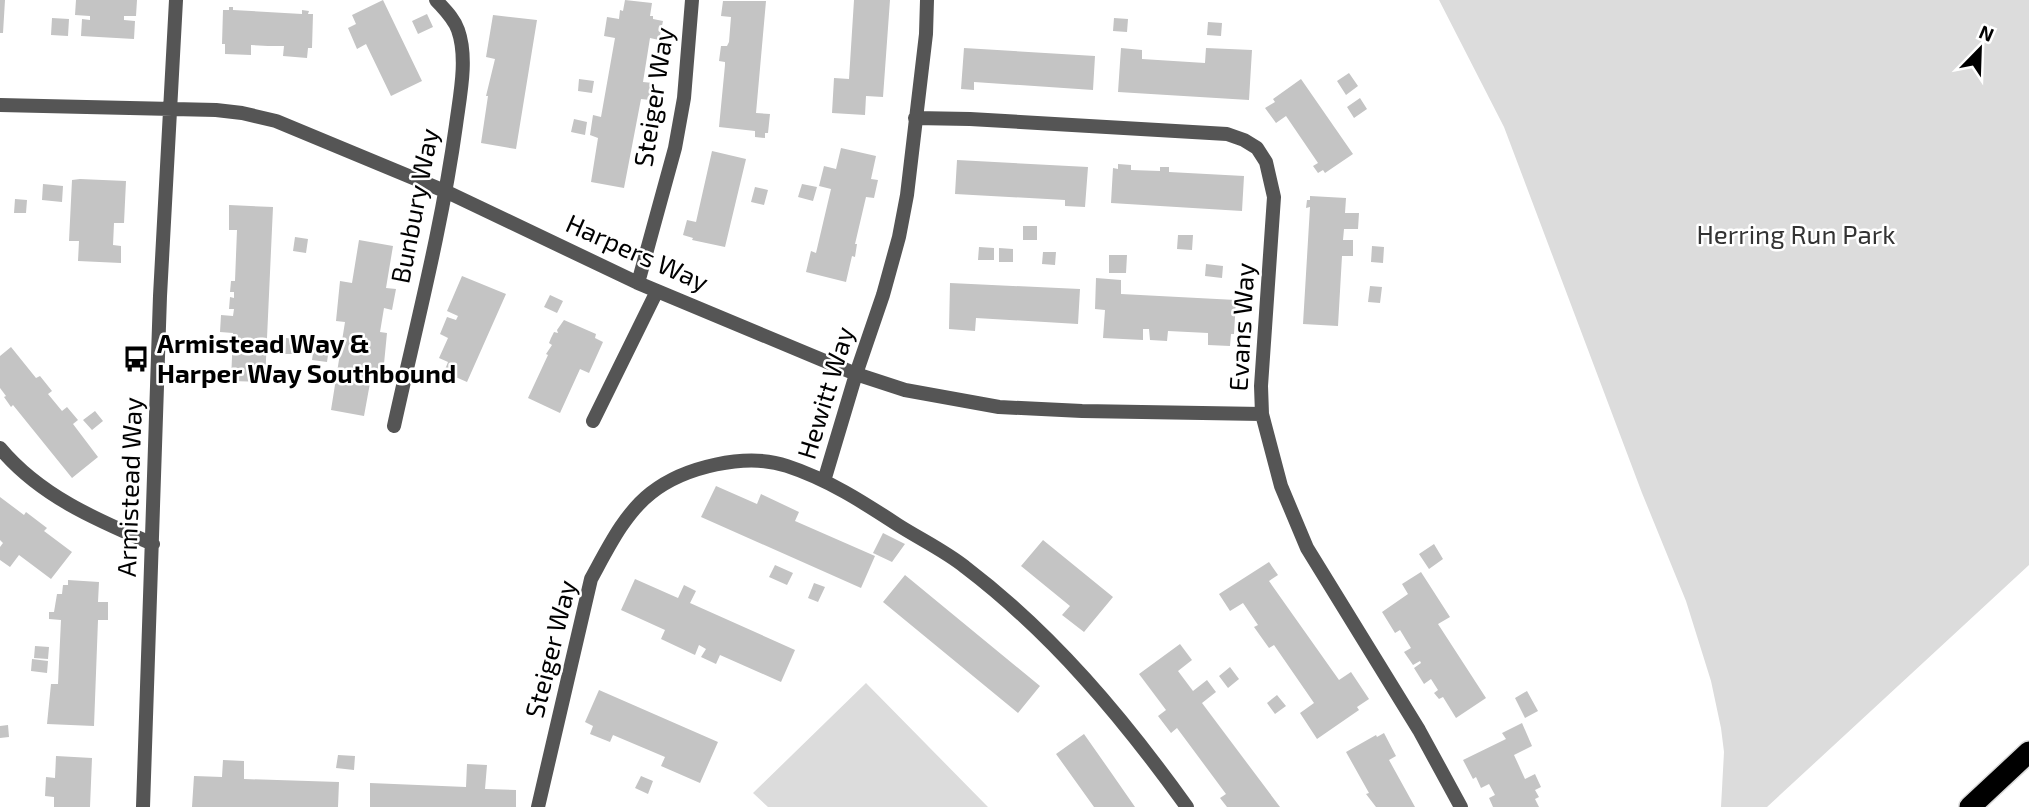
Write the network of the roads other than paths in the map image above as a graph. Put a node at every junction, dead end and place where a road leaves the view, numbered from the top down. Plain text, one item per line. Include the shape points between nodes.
1 (176, 0) edge
2 (436, 0) edge
3 (692, 0) edge
4 (927, 0) edge
5 (0, 105) edge
6 (168, 110) junction
7 (915, 118) junction
8 (447, 192) junction
9 (638, 283) junction
10 (657, 290) junction
11 (856, 374) junction
12 (1262, 414) junction
13 (593, 421) dead end
14 (394, 426) dead end
15 (0, 448) edge
16 (824, 481) junction
17 (153, 544) junction
18 (2029, 752) edge
19 (142, 807) edge
20 (538, 807) edge
21 (1187, 807) edge
22 (1461, 807) edge
23 (1970, 807) edge

1 - 6 street, Armistead Way
2 - 8 street, Bunbury Way via 458,29 463,62
3 - 9 street, Steiger Way via 675,148
4 - 7 street, Hewitt Way
5 - 6 street, Harpers Way
6 - 8 street, Harpers Way via 216,110 276,121
6 - 17 street, Armistead Way
7 - 11 street, Hewitt Way via 899,237
7 - 12 street, Evans Way via 1227,134 1257,148 1266,162 1274,197
8 - 9 street, Harpers Way
8 - 14 street, Bunbury Way
9 - 10 street, Harpers Way
10 - 11 street, Harpers Way
10 - 13 street
11 - 12 street, Harpers Way via 905,390 999,407
11 - 16 street, Hewitt Way
12 - 22 street, Evans Way via 1281,486 1307,548
15 - 17 street via 16,467 60,499
16 - 20 street, Steiger Way via 784,465 735,462 708,466 675,477 632,512 591,579
16 - 21 street, Hewitt Way via 964,566 1028,621 1096,690
17 - 19 street, Armistead Way
18 - 23 highway

